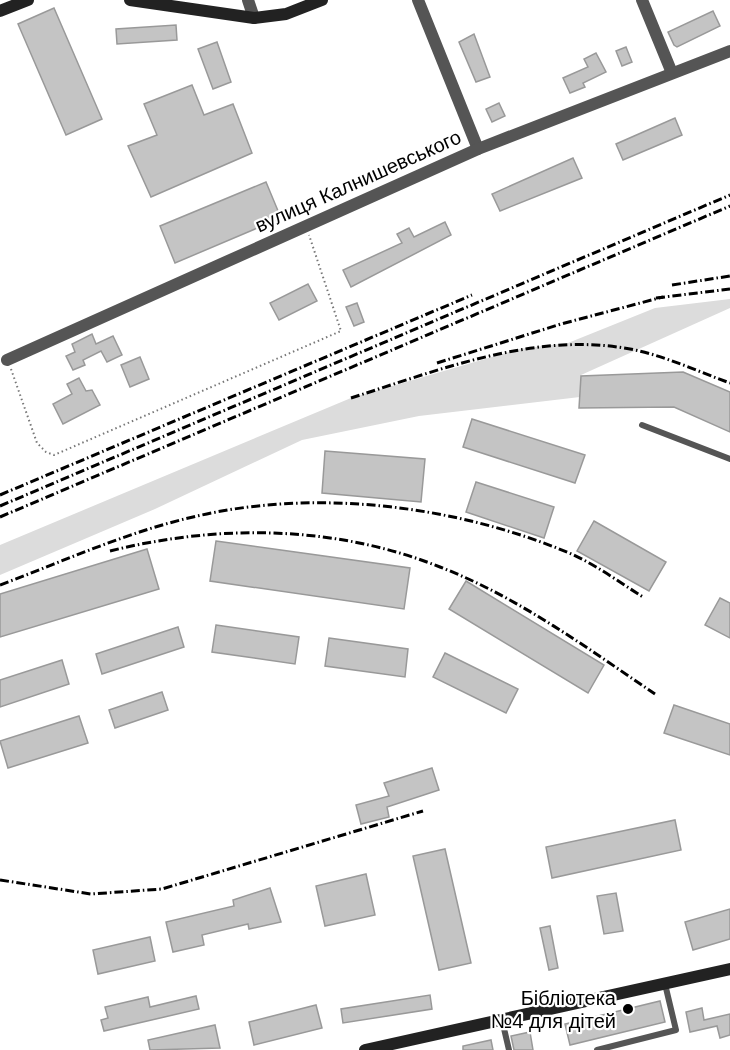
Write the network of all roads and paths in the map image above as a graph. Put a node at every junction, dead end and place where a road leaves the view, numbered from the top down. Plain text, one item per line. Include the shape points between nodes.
1 (28, 0) edge
2 (130, 0) edge
3 (248, 0) edge
4 (322, 0) edge
5 (418, 0) edge
6 (642, 0) edge
7 (0, 11) edge
8 (254, 18) junction
9 (730, 51) edge
10 (672, 73) junction
11 (478, 148) junction
12 (306, 227) junction
13 (7, 360) joint
14 (642, 425) dead end
15 (730, 459) edge
16 (730, 969) edge
17 (665, 984) junction
18 (502, 1020) junction
19 (408, 1045) edge
20 (365, 1050) edge
21 (509, 1050) edge
22 (597, 1050) edge

1 - 7 street
2 - 8 street
3 - 8 street
4 - 8 street via 286,14
5 - 11 street
6 - 10 street
9 - 10 street, вулиця Калнишевського
10 - 11 street, вулиця Калнишевського
11 - 12 street, вулиця Калнишевського
12 - 13 street, вулиця Калнишевського
12 - 13 path via 341,331 54,455 37,443
14 - 15 lane
16 - 17 street
17 - 18 street
17 - 22 lane via 676,1030
18 - 19 street
18 - 21 lane
19 - 20 street

